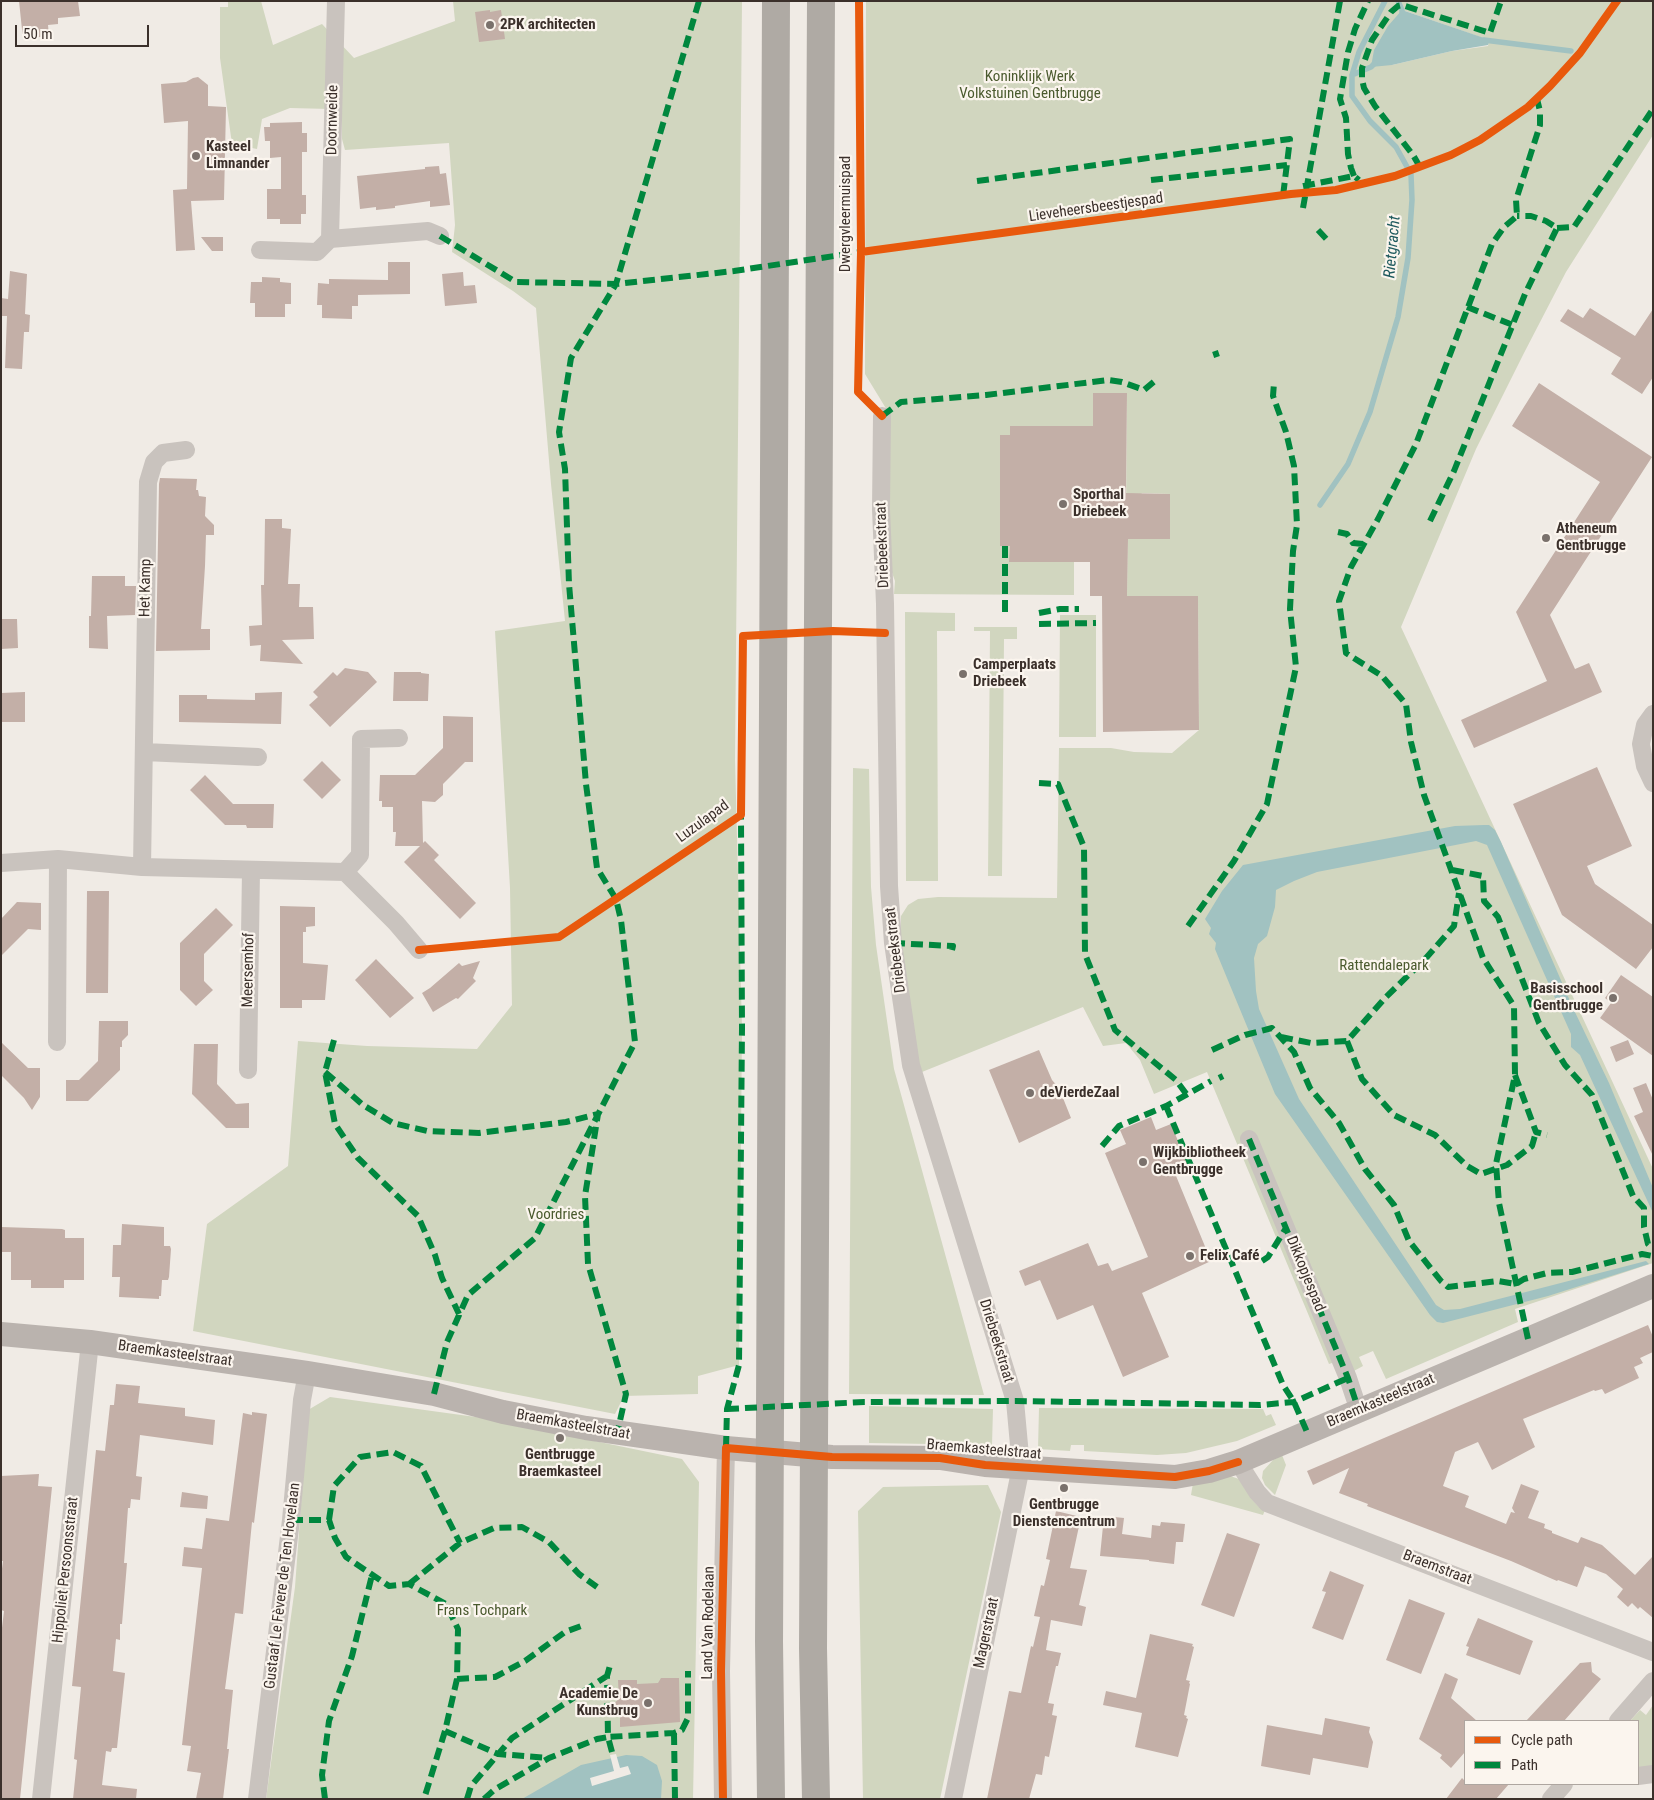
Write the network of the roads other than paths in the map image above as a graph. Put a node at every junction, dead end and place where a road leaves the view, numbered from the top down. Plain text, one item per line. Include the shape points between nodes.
1 (336, 1) edge
2 (776, 1) edge
3 (821, 1) edge
4 (440, 236) dead end
5 (330, 239) junction
6 (260, 250) dead end
7 (882, 416) dead end
8 (186, 450) dead end
9 (1653, 714) edge
10 (399, 738) dead end
11 (144, 752) junction
12 (258, 757) dead end
13 (1653, 783) edge
14 (58, 859) junction
15 (1, 863) edge
16 (142, 867) junction
17 (251, 870) junction
18 (345, 872) junction
19 (419, 950) dead end
20 (57, 1042) dead end
21 (248, 1070) dead end
22 (1249, 1139) dead end
23 (1653, 1286) edge
24 (1, 1334) edge
25 (90, 1342) junction
26 (307, 1373) junction
27 (1359, 1411) junction
28 (726, 1448) junction
29 (1238, 1462) junction
30 (1021, 1467) junction
31 (1653, 1652) edge
32 (1653, 1681) edge
33 (1619, 1720) edge
34 (1653, 1774) edge
35 (1639, 1776) edge
36 (1566, 1785) edge
37 (41, 1799) edge
38 (257, 1799) edge
39 (722, 1799) edge
40 (771, 1799) edge
41 (816, 1799) edge
42 (953, 1799) edge
43 (1551, 1799) edge

1 - 5 street, Doornweide
2 - 40 highway, bridge
3 - 41 highway, bridge via 813,1648
4 - 5 street via 428,231
5 - 6 street via 317,252
7 - 30 street, Driebeekstraat via 888,886 893,943 911,1065 1015,1402
8 - 11 street, Het Kamp via 163,453 154,462 148,482
9 - 13 street via 1645,725 1642,738 1645,766
10 - 18 street via 361,738 360,855
11 - 12 street
11 - 16 street, Het Kamp
14 - 15 street
14 - 16 street
14 - 20 street
16 - 17 street
17 - 18 street
17 - 21 street, Meersemhof
18 - 19 street
22 - 27 street, Dikkopjespad
23 - 27 street, Braemkasteelstraat
24 - 25 street, Braemkasteelstraat
25 - 26 street, Braemkasteelstraat
25 - 37 street, Hippoliet Persoonsstraat
26 - 28 street, Braemkasteelstraat via 434,1394 594,1430
26 - 38 street, Gustaaf Le Fèvere de Ten Hovelaan
27 - 29 street, Braemkasteelstraat
28 - 30 street, Braemkasteelstraat via 832,1457 940,1458
28 - 39 street, Land Van Rodelaan
29 - 30 street, Braemkasteelstraat via 1175,1477
29 - 31 street, Braemstraat via 1267,1503
30 - 42 street, Magerstraat
32 - 33 street
34 - 35 street
36 - 43 street

